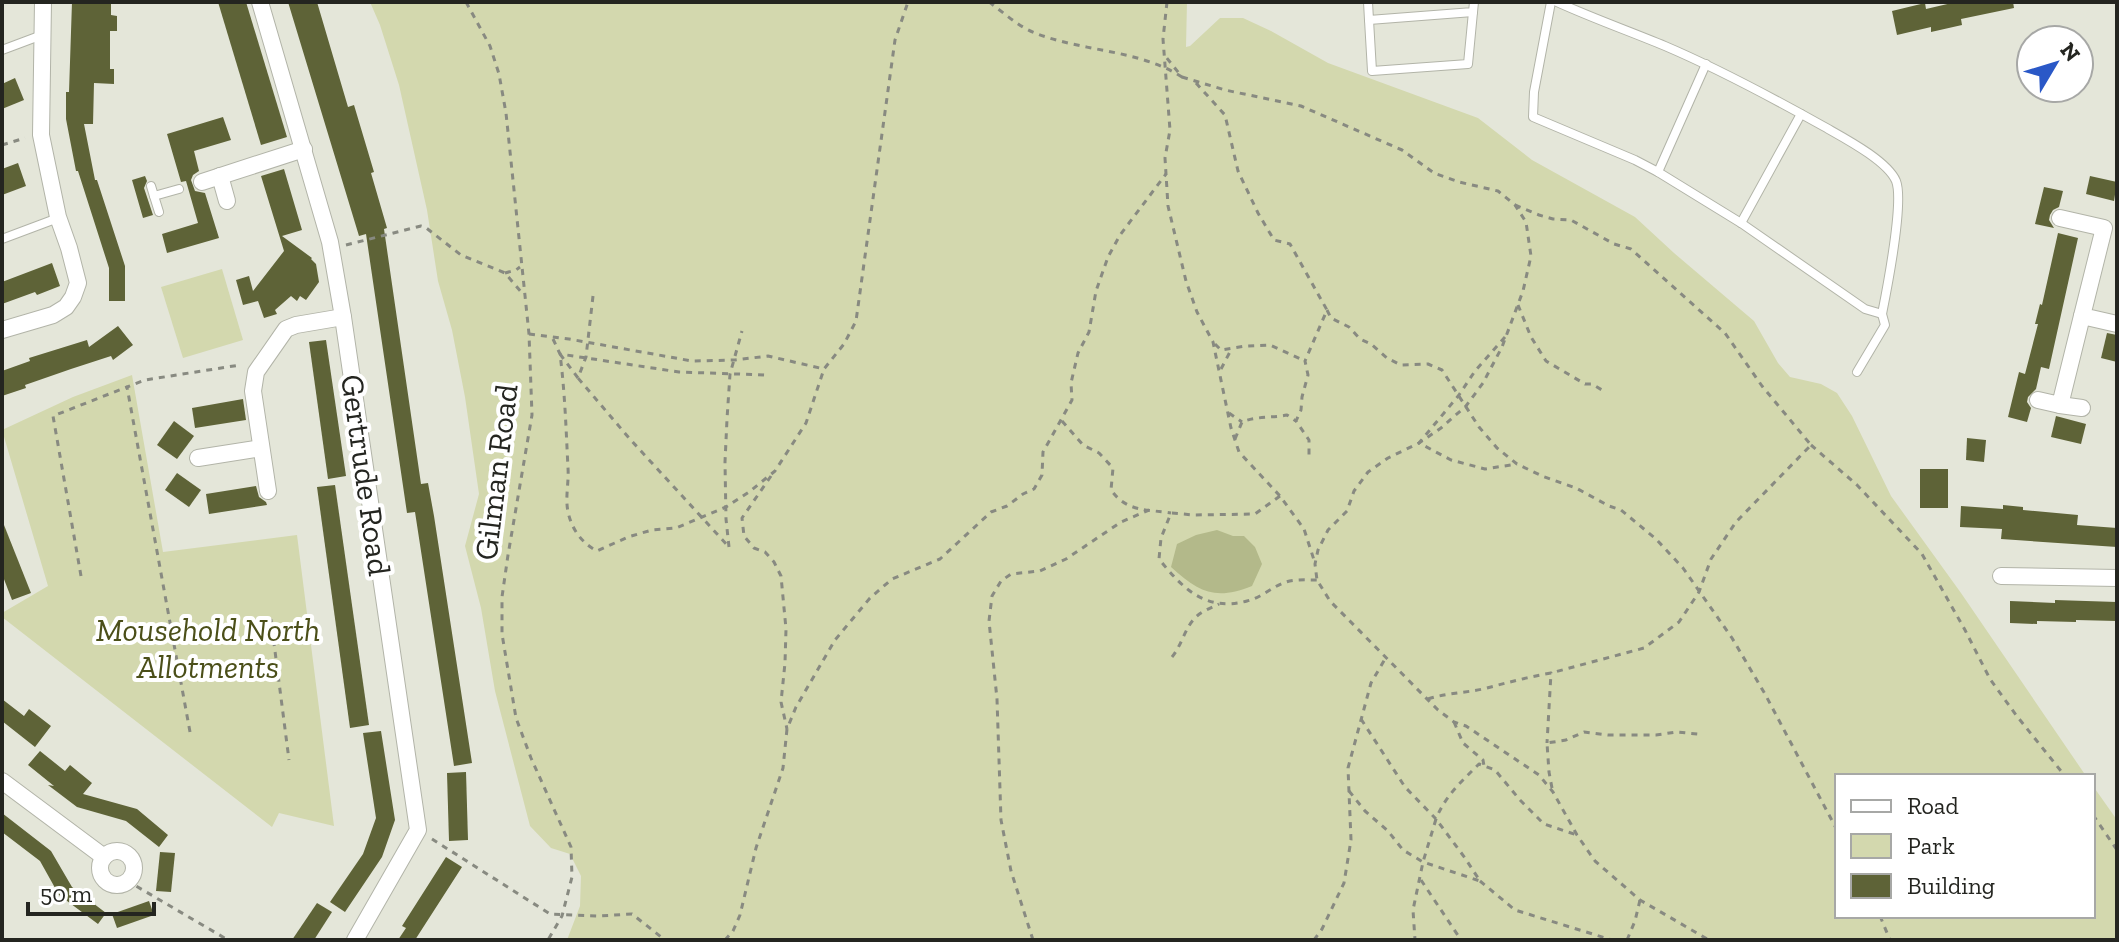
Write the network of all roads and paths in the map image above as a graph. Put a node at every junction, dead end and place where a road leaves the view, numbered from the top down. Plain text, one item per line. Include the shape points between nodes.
1 (43, 2) edge
2 (260, 2) edge
3 (466, 2) edge
4 (908, 2) edge
5 (989, 2) edge
6 (1167, 2) edge
7 (1368, 2) edge
8 (1474, 2) edge
9 (1554, 2) edge
10 (1473, 12) junction
11 (1369, 20) junction
12 (43, 34) junction
13 (2, 50) edge
14 (1165, 56) junction
15 (1706, 64) junction
16 (1166, 66) junction
17 (1182, 77) junction
18 (1193, 80) junction
19 (1801, 114) junction
20 (41, 135) junction
21 (2, 145) edge
22 (304, 149) junction
23 (1658, 172) junction
24 (1166, 174) junction
25 (220, 176) junction
26 (199, 182) dead end
27 (151, 186) dead end
28 (179, 189) dead end
29 (154, 196) junction
30 (227, 201) dead end
31 (1515, 205) junction
32 (159, 212) dead end
33 (58, 217) junction
34 (2060, 218) dead end
35 (1741, 223) junction
36 (2110, 229) edge
37 (2, 239) edge
38 (331, 248) junction
39 (521, 265) junction
40 (505, 273) junction
41 (524, 296) junction
42 (593, 296) dead end
43 (1518, 305) junction
44 (1327, 310) junction
45 (1882, 314) junction
46 (2082, 316) junction
47 (343, 317) junction
48 (2117, 324) edge
49 (2, 330) edge
50 (742, 331) dead end
51 (529, 334) junction
52 (1507, 334) junction
53 (552, 338) junction
54 (1213, 342) junction
55 (588, 343) junction
56 (1232, 348) junction
57 (560, 354) junction
58 (586, 357) junction
59 (735, 360) junction
60 (1305, 361) junction
61 (264, 362) junction
62 (824, 369) junction
63 (1219, 372) junction
64 (1857, 372) dead end
65 (730, 374) junction
66 (766, 375) dead end
67 (578, 378) junction
68 (127, 387) junction
69 (1602, 390) dead end
70 (1459, 395) junction
71 (2038, 400) dead end
72 (2060, 405) junction
73 (1466, 406) junction
74 (2082, 408) dead end
75 (1229, 412) junction
76 (1061, 421) junction
77 (1296, 421) junction
78 (1242, 422) junction
79 (1235, 439) junction
80 (1419, 443) junction
81 (1811, 445) junction
82 (261, 448) junction
83 (198, 458) dead end
84 (1309, 459) dead end
85 (1517, 464) junction
86 (775, 471) junction
87 (268, 491) dead end
88 (1280, 496) junction
89 (726, 507) junction
90 (1149, 510) junction
91 (1171, 513) junction
92 (701, 516) junction
93 (1315, 564) junction
94 (81, 576) dead end
95 (2001, 576) dead end
96 (2117, 578) edge
97 (1317, 580) junction
98 (1699, 592) junction
99 (1219, 604) junction
100 (172, 632) junction
101 (1172, 657) dead end
102 (1386, 658) junction
103 (1551, 673) junction
104 (1426, 700) junction
105 (1361, 719) junction
106 (1454, 722) junction
107 (787, 729) junction
108 (190, 732) dead end
109 (1698, 734) dead end
110 (1547, 743) junction
111 (289, 760) dead end
112 (1484, 766) junction
113 (2063, 774) edge
114 (2, 781) edge
115 (1349, 791) junction
116 (1553, 792) junction
117 (2095, 818) edge
118 (1436, 819) junction
119 (1835, 826) edge
120 (418, 830) junction
121 (1577, 835) junction
122 (2117, 850) edge
123 (104, 857) junction
124 (1423, 862) junction
125 (133, 875) junction
126 (1420, 878) junction
127 (1480, 881) junction
128 (1640, 900) junction
129 (562, 916) junction
130 (1881, 918) edge
131 (733, 931) junction
132 (228, 940) edge
133 (355, 940) edge
134 (548, 940) edge
135 (665, 940) edge
136 (725, 940) edge
137 (737, 940) edge
138 (1033, 940) edge
139 (1314, 940) edge
140 (1418, 940) edge
141 (1461, 940) edge
142 (1612, 940) edge
143 (1627, 940) edge
144 (1709, 940) edge
145 (1890, 940) edge

1 - 12 street
2 - 22 street, Gertrude Road
3 - 39 path, Gilman Road via 499,74
4 - 62 path via 895,40 856,321
5 - 16 path via 1033,33
6 - 14 path
7 - 11 lane
8 - 10 lane
9 - 15 lane
9 - 23 lane via 1533,117
10 - 11 lane
10 - 11 lane via 1468,64 1372,71
12 - 13 lane
12 - 20 street
14 - 16 path
14 - 17 path
15 - 19 lane
15 - 23 lane
16 - 17 path
16 - 24 path
17 - 18 path
18 - 31 path via 1301,106 1402,150 1434,173 1498,191
18 - 44 path via 1225,115 1238,171 1258,213 1274,240 1290,244
19 - 35 lane
19 - 45 lane via 1846,139 1895,179 1898,195
20 - 21 path
20 - 33 street
22 - 25 street
22 - 38 street, Gertrude Road
23 - 35 lane
24 - 54 path via 1186,281
24 - 76 path via 1108,257 1089,332 1078,353 1072,400
25 - 26 street
25 - 30 street
27 - 29 lane
28 - 29 lane
29 - 32 lane
31 - 43 path via 1526,222 1531,256
31 - 81 path via 1571,220 1631,249 1725,333
33 - 37 lane
33 - 49 street via 78,283 73,297 53,315
34 - 36 street
35 - 45 lane via 1865,309
36 - 46 street
38 - 40 path via 421,226 461,255
38 - 47 street, Gertrude Road
39 - 40 path
39 - 41 path, Gilman Road
40 - 41 path
41 - 51 path, Gilman Road
42 - 55 path
43 - 52 path
43 - 69 path via 1546,361
44 - 60 path
44 - 70 path via 1387,358 1442,370
45 - 64 lane via 1885,325
46 - 48 street
46 - 72 street
47 - 61 street via 286,329
47 - 120 street, Gertrude Road
50 - 59 path
51 - 53 path
51 - 129 path, Gilman Road via 532,415 502,597 502,634 516,718 571,847 572,877
52 - 70 path
52 - 73 path
53 - 55 path
53 - 57 path
54 - 56 path via 1221,350
54 - 63 path
55 - 58 path
55 - 59 path via 692,361
56 - 60 path via 1270,345
56 - 63 path
57 - 58 path
57 - 67 path
57 - 92 path via 567,417 566,493 577,534 597,551
58 - 65 path
58 - 67 path
59 - 62 path via 768,356
59 - 65 path
60 - 77 path via 1308,375
61 - 68 path
61 - 82 street via 253,391
62 - 86 path via 806,423
63 - 75 path
65 - 66 path
65 - 89 path
67 - 92 path
68 - 94 path via 53,416
68 - 100 path
70 - 73 path
70 - 80 path
71 - 72 street
72 - 74 street
73 - 80 path
73 - 85 path via 1497,448
75 - 78 path
75 - 79 path
76 - 90 path via 1113,468 1111,490 1117,498
76 - 107 path via 1043,452 1042,475 1034,489 991,512 940,559 892,579 870,598 835,640
77 - 78 path via 1287,415
77 - 84 path via 1309,440
78 - 79 path
79 - 88 path via 1239,452
80 - 85 path via 1451,460 1485,469
80 - 93 path via 1368,472 1347,511 1328,530
81 - 98 path via 1736,522 1711,559
81 - 113 path via 1922,554 1990,679
82 - 83 street
82 - 87 street
85 - 98 path via 1621,510 1656,539
86 - 89 path
86 - 107 path via 742,518 744,536 765,552 781,576 786,629 781,702
88 - 91 path via 1255,514
88 - 93 path via 1304,529
89 - 92 path
89 - 92 path via 729,547
90 - 91 path
90 - 138 path via 1066,559 1040,571 1011,574 992,596 989,621 1001,820
91 - 99 path via 1159,559 1176,581 1199,598
93 - 97 path
95 - 96 street
97 - 99 path via 1287,582 1248,601
97 - 102 path via 1330,601
98 - 103 path via 1679,622 1644,648
98 - 119 path via 1765,694
99 - 101 path via 1191,622
100 - 108 path
100 - 111 path via 271,620
102 - 104 path
102 - 105 path via 1371,683
103 - 104 path
103 - 110 path
104 - 106 path
105 - 115 path via 1348,768
105 - 118 path via 1405,787
106 - 112 path via 1463,743
106 - 116 path via 1539,775
107 - 131 path via 783,768
109 - 110 path via 1584,732
110 - 116 path
112 - 118 path via 1479,764 1458,785
112 - 121 path via 1495,770 1544,824
114 - 123 street
115 - 124 path via 1403,850
115 - 139 path via 1351,840 1344,883
116 - 121 path
117 - 122 path
118 - 124 path
118 - 127 path
120 - 129 path via 550,914
120 - 133 street
121 - 128 path via 1595,861
123 - 125 street via 123,852 135,866
123 - 125 street via 102,876 109,884 127,883
124 - 126 path
124 - 127 path
125 - 132 path via 136,886
126 - 140 path via 1413,910
126 - 141 path
127 - 142 path via 1515,910
128 - 143 path
128 - 144 path
129 - 134 path, Gilman Road
129 - 135 path via 632,914
130 - 145 path
131 - 136 path
131 - 137 path

